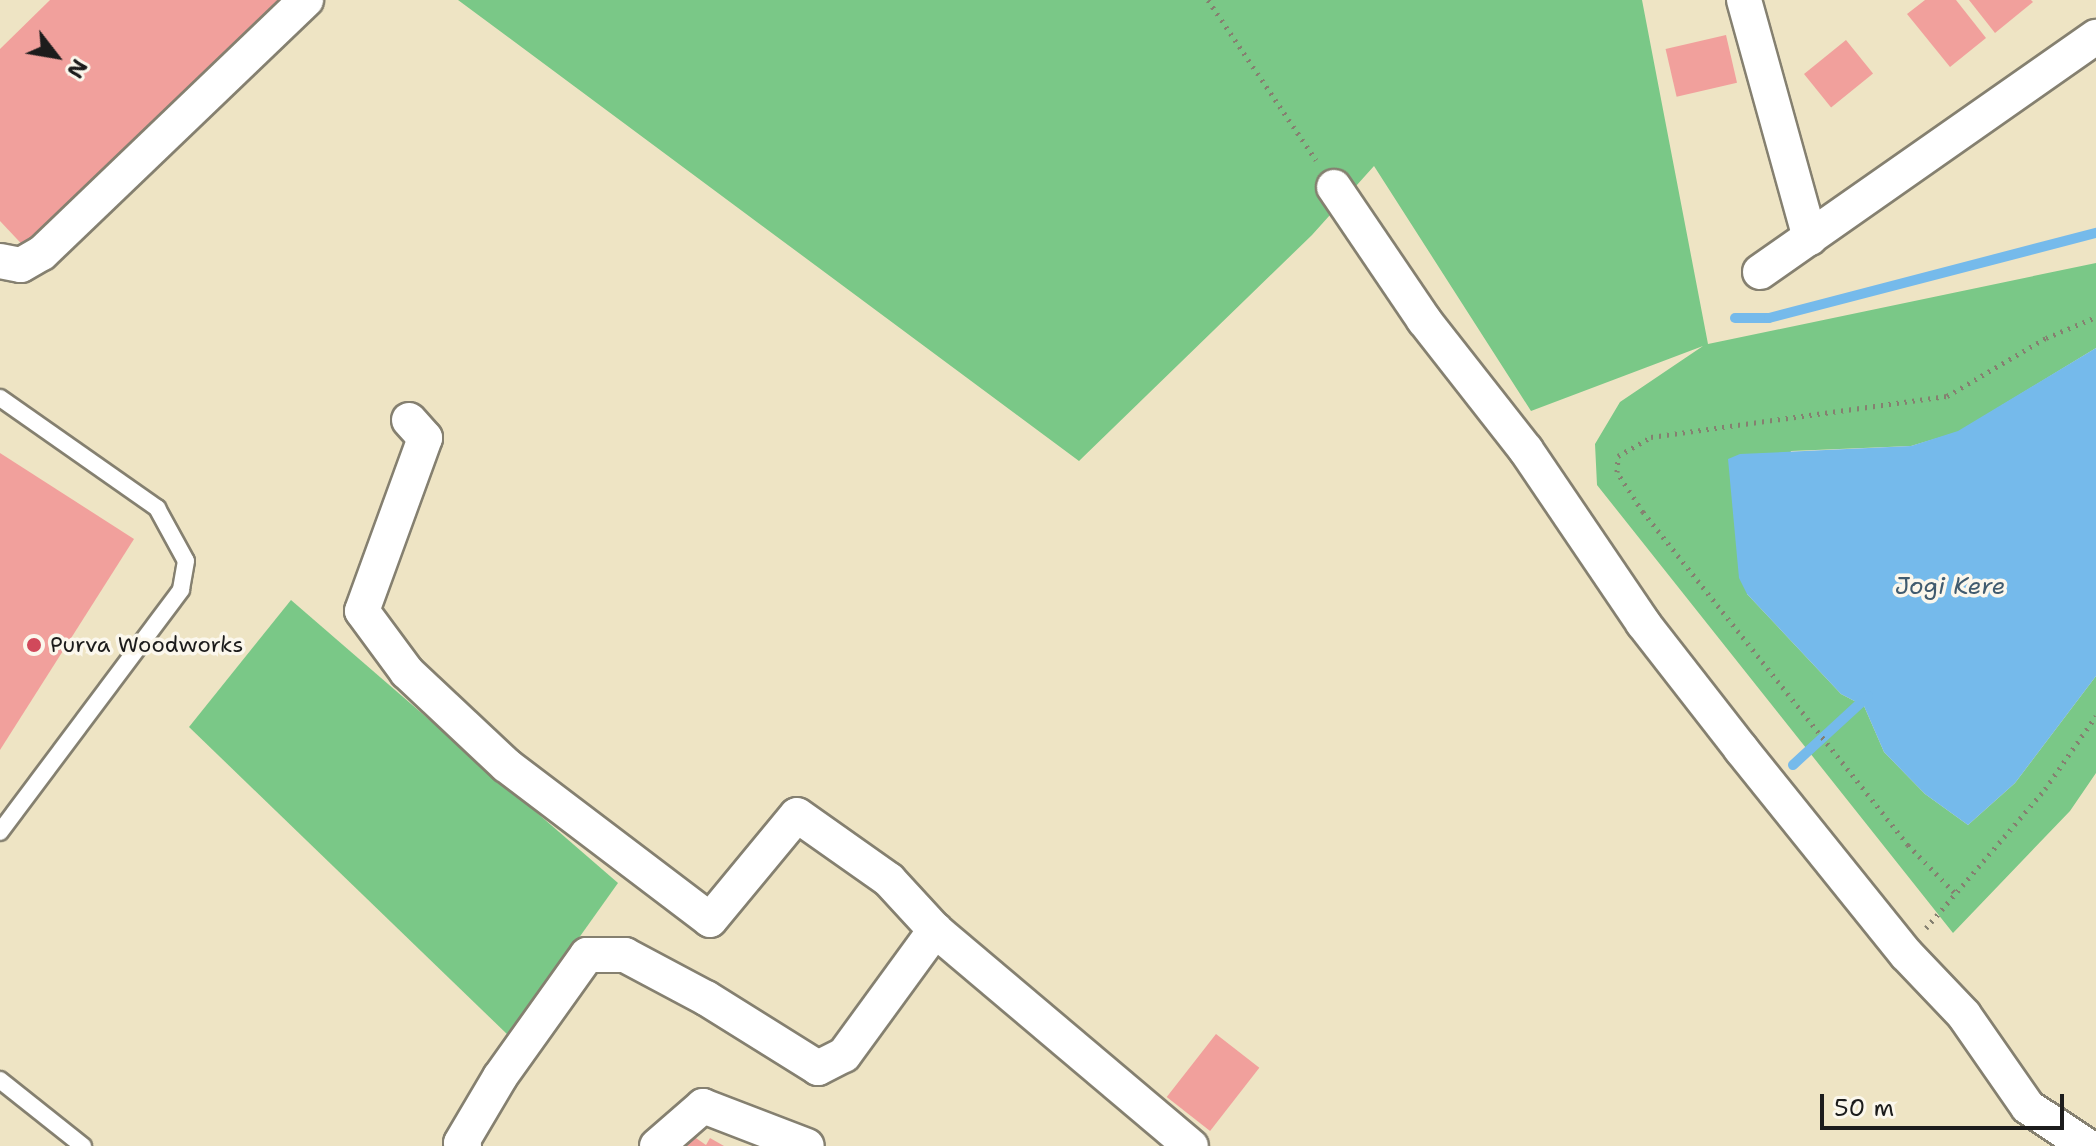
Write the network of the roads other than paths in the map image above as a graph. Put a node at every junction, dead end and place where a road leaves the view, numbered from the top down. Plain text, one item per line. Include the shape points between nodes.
1 (306, 0) edge
2 (1744, 0) edge
3 (2096, 37) edge
4 (1334, 187) road end
5 (1810, 238) junction
6 (0, 261) edge
7 (1760, 272) dead end
8 (0, 398) edge
9 (409, 420) dead end
10 (0, 832) edge
11 (935, 930) junction
12 (0, 1080) edge
13 (2028, 1107) junction
14 (83, 1146) edge
15 (464, 1146) edge
16 (657, 1146) edge
17 (807, 1146) edge
18 (1191, 1146) edge
19 (2041, 1146) edge
20 (2087, 1146) edge

1 - 6 street via 42,253 21,265
2 - 5 street
3 - 5 street
4 - 13 street via 1424,320 1526,450 1643,623 1906,954 1964,1015
5 - 7 street
8 - 10 lane via 157,508 186,561 181,590
9 - 11 street via 425,438 362,611 407,672 506,765 710,920 797,815 889,880
11 - 15 street via 844,1055 818,1068 625,955 587,955 500,1077 461,1143
11 - 18 street
12 - 14 lane
13 - 19 street
13 - 20 street
16 - 17 street via 703,1106

